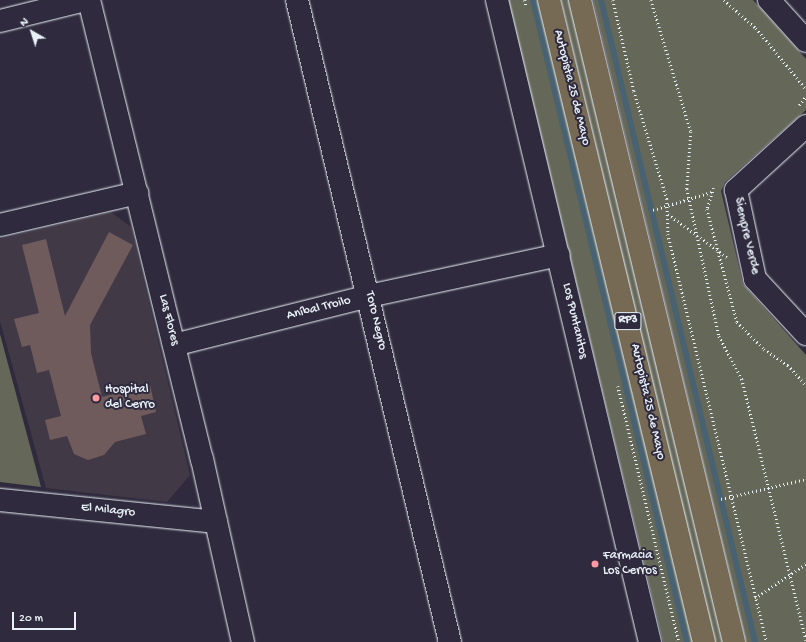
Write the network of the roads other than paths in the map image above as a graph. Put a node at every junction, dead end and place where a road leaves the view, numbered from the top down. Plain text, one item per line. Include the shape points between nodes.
1 (85, 0) edge
2 (89, 0) edge
3 (297, 0) edge
4 (497, 0) edge
5 (549, 0) edge
6 (580, 0) edge
7 (769, 0) edge
8 (0, 21) edge
9 (806, 41) edge
10 (806, 126) edge
11 (137, 193) junction
12 (0, 225) edge
13 (559, 255) junction
14 (369, 296) junction
15 (806, 334) edge
16 (174, 345) junction
17 (0, 500) edge
18 (216, 522) junction
19 (243, 642) edge
20 (450, 642) edge
21 (650, 642) edge
22 (704, 642) edge
23 (734, 642) edge

1 - 8 street
2 - 11 street, Las Flores
3 - 14 street, Toro Negro
4 - 13 street, Los Puntanitos
5 - 22 main road, Autopista 25 de Mayo / RP3
6 - 23 main road, RP3
7 - 9 street
10 - 15 street, Siempre Verde via 736,190 755,279
11 - 12 street
11 - 16 street, Las Flores
13 - 14 street, Aníbal Troilo
13 - 21 street, Los Puntanitos
14 - 16 street, Aníbal Troilo
14 - 20 street, Toro Negro
16 - 18 street, Las Flores
17 - 18 street, El Milagro
18 - 19 street, Las Flores

